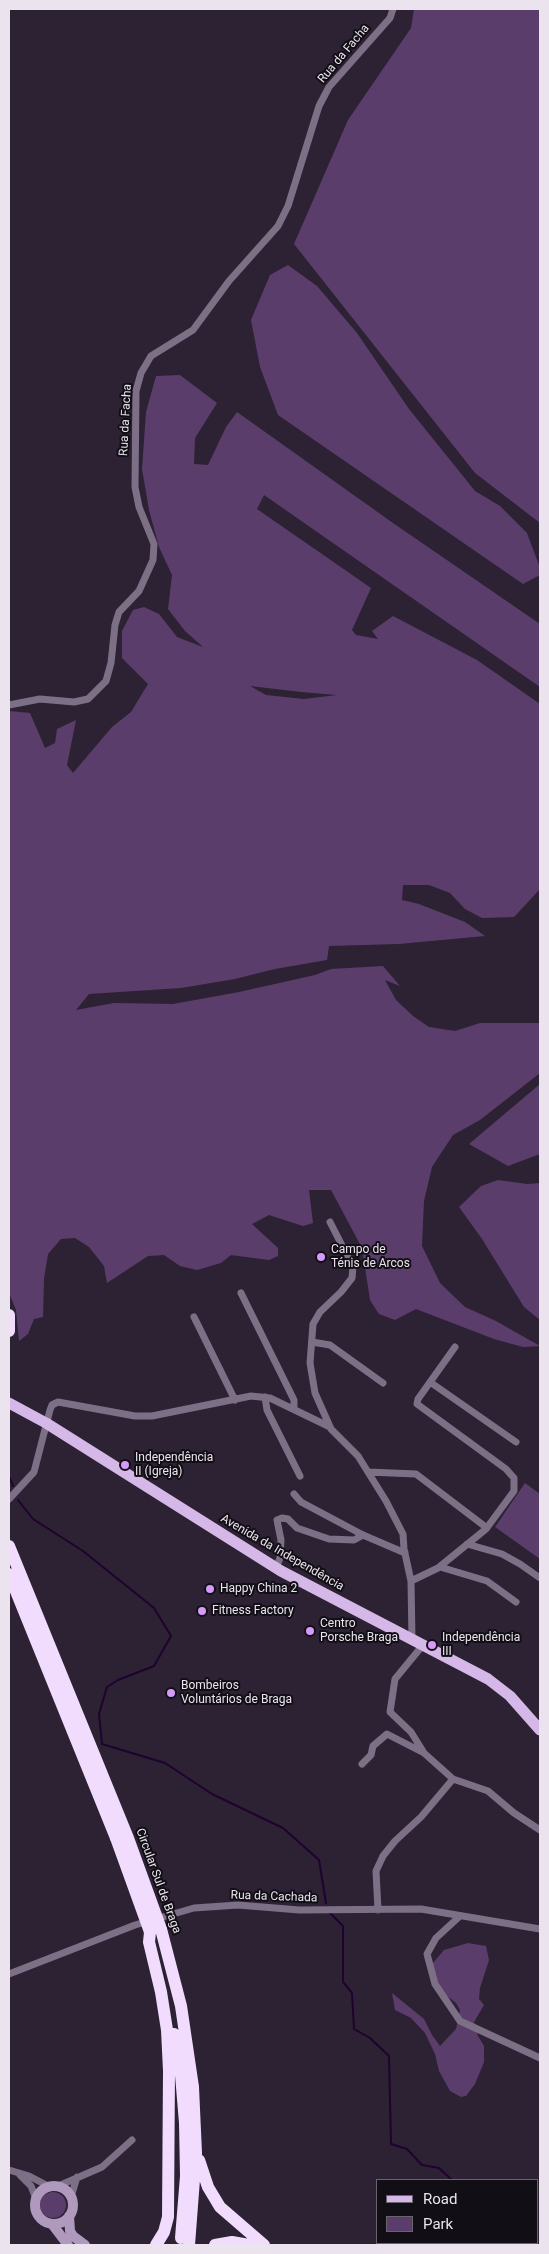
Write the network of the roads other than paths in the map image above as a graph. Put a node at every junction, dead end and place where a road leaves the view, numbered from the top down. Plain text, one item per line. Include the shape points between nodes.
1 (393, 9) edge
2 (9, 706) edge
3 (330, 1222) dead end
4 (241, 1293) dead end
5 (9, 1315) edge
6 (194, 1317) dead end
7 (9, 1331) edge
8 (312, 1342) junction
9 (454, 1347) dead end
10 (430, 1382) junction
11 (383, 1383) dead end
12 (9, 1394) edge
13 (265, 1397) junction
14 (235, 1400) junction
15 (9, 1403) edge
16 (294, 1408) junction
17 (46, 1423) junction
18 (330, 1427) junction
19 (516, 1442) dead end
20 (368, 1472) junction
21 (300, 1476) dead end
22 (294, 1494) dead end
23 (9, 1499) edge
24 (487, 1528) junction
25 (363, 1535) junction
26 (467, 1544) junction
27 (9, 1546) edge
28 (404, 1552) junction
29 (440, 1567) junction
30 (276, 1568) junction
31 (9, 1574) edge
32 (540, 1578) edge
33 (411, 1580) junction
34 (516, 1602) dead end
35 (412, 1639) junction
36 (424, 1645) junction
37 (540, 1730) edge
38 (424, 1753) junction
39 (362, 1764) dead end
40 (453, 1779) junction
41 (540, 1830) edge
42 (378, 1910) junction
43 (460, 1916) junction
44 (540, 1929) edge
45 (156, 1930) junction
46 (9, 1974) edge
47 (540, 2058) edge
48 (132, 2140) dead end
49 (196, 2153) junction
50 (9, 2170) edge
51 (17, 2173) junction
52 (77, 2177) junction
53 (53, 2187) junction
54 (70, 2197) junction
55 (36, 2199) junction
56 (69, 2216) junction
57 (52, 2224) junction
58 (68, 2245) edge
59 (85, 2245) edge
60 (156, 2245) edge
61 (181, 2245) edge
62 (189, 2245) edge
63 (215, 2245) edge
64 (250, 2245) edge
65 (264, 2245) edge

1 - 2 street, Rua da Facha via 390,18 329,86 288,206 278,226 229,281 193,330 151,356 140,374 136,391 135,487 139,507 154,544 152,560 139,590 119,612 112,663 106,681 88,699 74,702 40,699
3 - 8 street via 353,1267 352,1278 320,1312 313,1324
4 - 16 street via 294,1400
5 - 7 highway
6 - 14 street
8 - 11 street via 330,1345
8 - 18 street via 310,1363 315,1392
9 - 10 street
10 - 19 street
10 - 24 street via 417,1404 514,1478 514,1491
12 - 17 main road, Avenida da Independência
13 - 14 street
13 - 16 street
13 - 21 street via 267,1410
14 - 17 street via 152,1416 135,1416 58,1402 52,1404
15 - 17 main road, Avenida da Independência
16 - 18 street
17 - 23 street via 34,1472
17 - 30 main road, Avenida da Independência
18 - 20 street via 358,1456
20 - 24 street via 416,1474
20 - 28 street via 403,1534
22 - 25 street via 301,1502
24 - 26 street
25 - 28 street
25 - 30 street via 354,1540 329,1539 297,1528 282,1518 277,1520 281,1540
26 - 29 street
26 - 32 street via 502,1554
27 - 45 highway, Circular Sul de Braga, bridge via 128,1838
28 - 33 street
29 - 33 street
29 - 34 street via 487,1580
30 - 35 main road, Avenida da Independência
31 - 45 highway, Circular Sul de Braga, bridge
33 - 35 street
35 - 36 main road, Avenida da Independência
36 - 37 main road, Avenida da Independência via 488,1679 510,1696
36 - 38 street via 395,1678 390,1712 411,1732
38 - 39 street via 387,1734 373,1746 371,1755
38 - 40 street
40 - 41 street via 488,1791 514,1814
40 - 42 street via 383,1856 376,1871
42 - 43 street, Rua da Cachada via 420,1909
42 - 46 street, Rua da Cachada via 299,1910 238,1905 194,1908 135,1925
43 - 44 street, Rua da Cachada
43 - 47 street via 436,1938 427,1954 435,1984 460,2021
45 - 49 highway, Circular Sul de Braga via 176,1980 186,2033
45 - 60 highway via 149,1942 161,1992 170,2071 168,2217
45 - 61 highway, Circular Sul de Braga via 183,2096 186,2176
48 - 52 street via 102,2167
49 - 62 highway, Circular Sul de Braga
49 - 65 highway via 208,2187 220,2207
50 - 51 street
51 - 53 street
51 - 55 street via 32,2186
52 - 53 street
52 - 54 street
53 - 54 main road via 65,2190
53 - 55 main road via 44,2189
54 - 56 main road
55 - 57 main road via 38,2216
56 - 57 main road
56 - 59 main road via 73,2236
57 - 58 main road
63 - 64 highway via 232,2242

